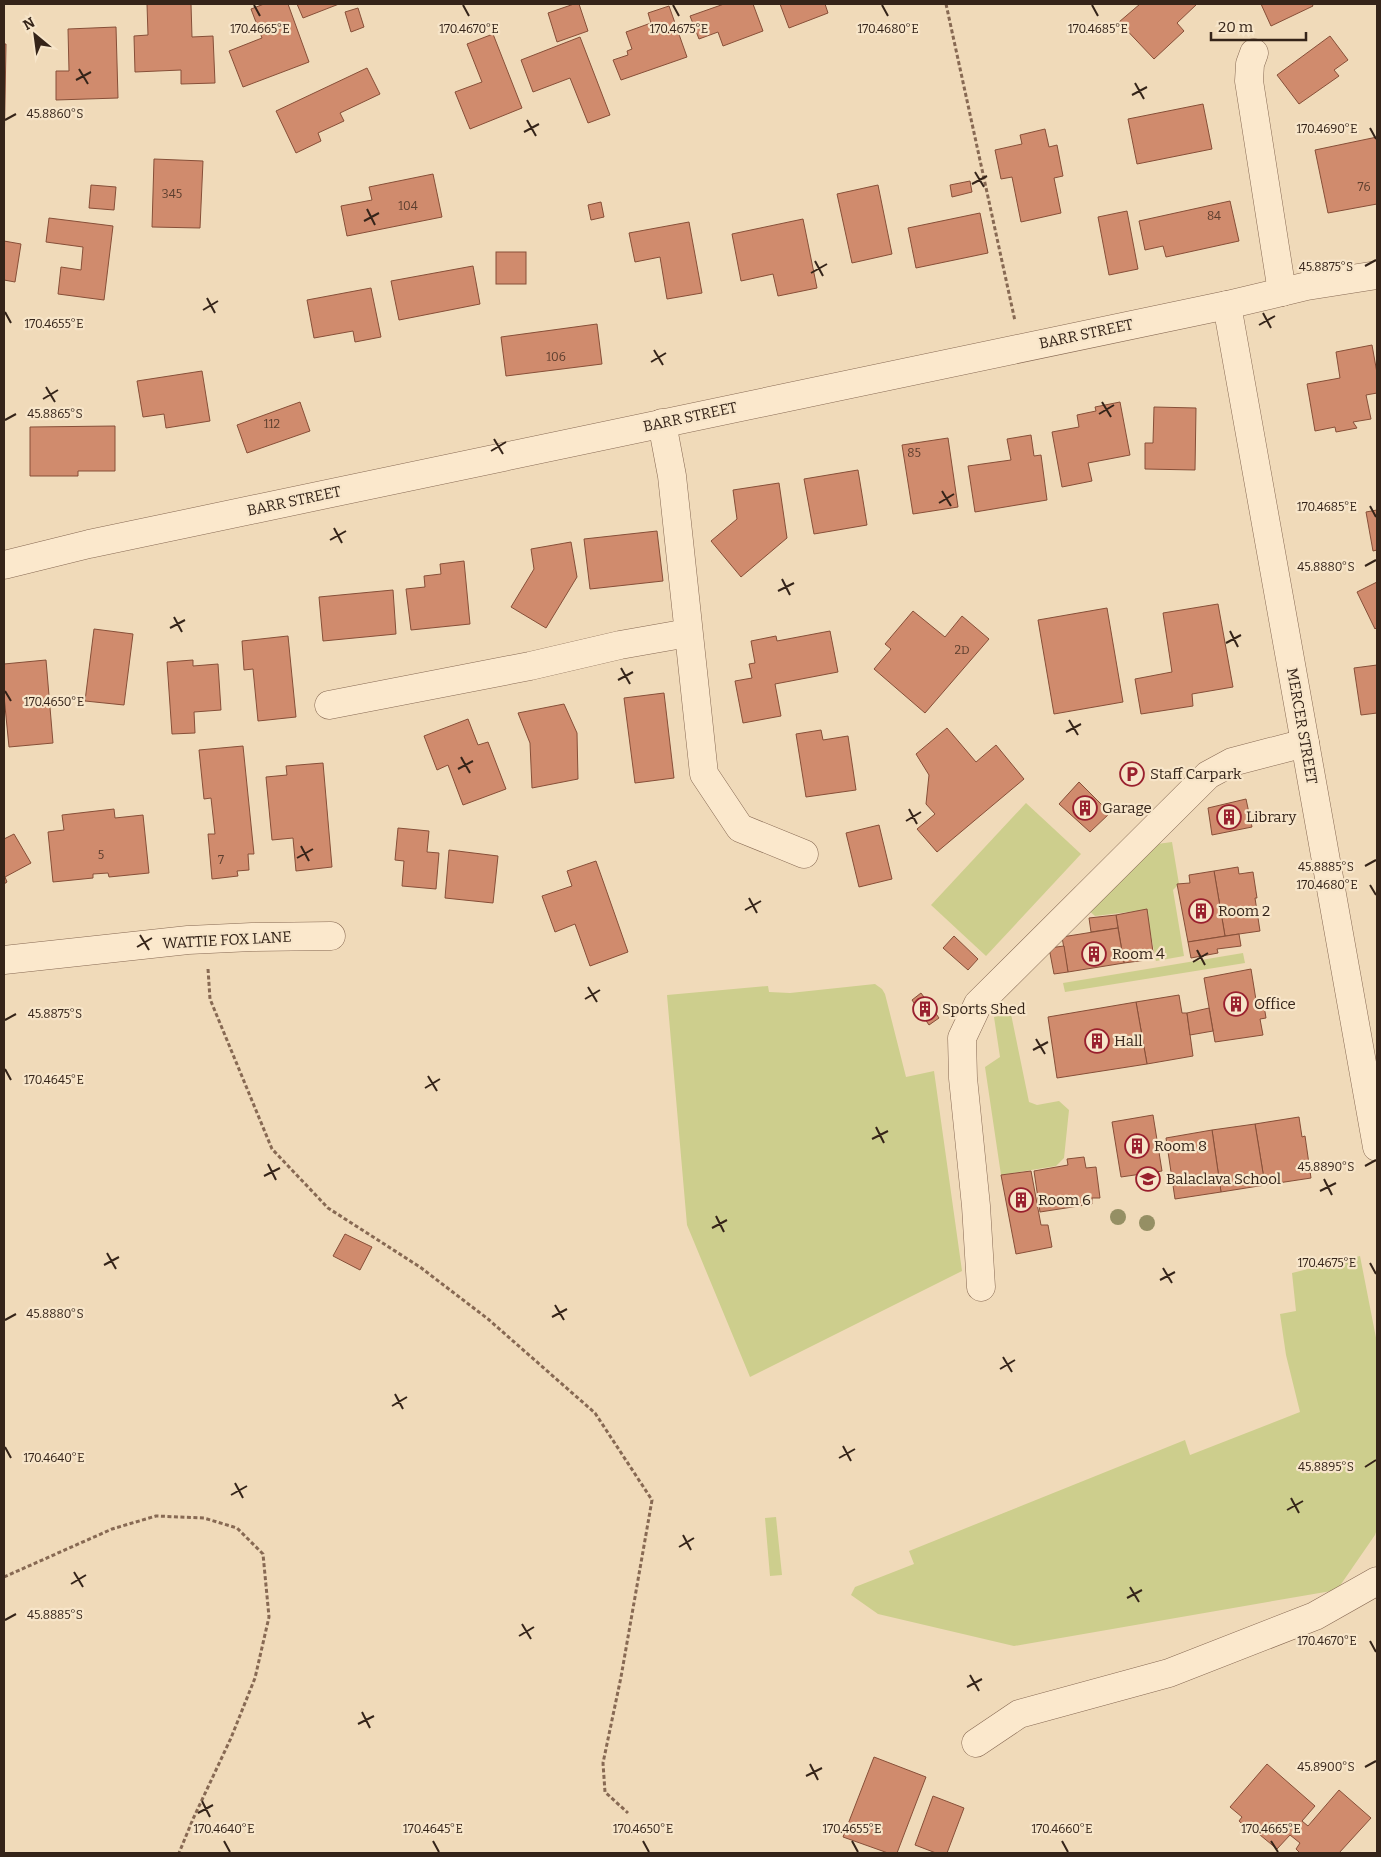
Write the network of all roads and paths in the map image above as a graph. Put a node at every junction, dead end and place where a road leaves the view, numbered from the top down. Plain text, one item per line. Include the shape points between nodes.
1 (946, 4) edge
2 (1254, 53) dead end
3 (1377, 275) edge
4 (1282, 292) junction
5 (1227, 305) junction
6 (1021, 348) junction
7 (662, 423) junction
8 (4, 565) edge
9 (688, 633) junction
10 (329, 705) dead end
11 (1305, 744) junction
12 (804, 854) dead end
13 (331, 936) dead end
14 (206, 939) junction
15 (4, 960) edge
16 (1377, 1147) edge
17 (981, 1287) dead end
18 (4, 1577) edge
19 (1377, 1581) edge
20 (976, 1744) dead end
21 (628, 1813) dead end
22 (179, 1853) edge

1 - 6 path
2 - 4 street via 1248,81
3 - 4 street, BARR STREET
4 - 5 street, BARR STREET
5 - 6 street, BARR STREET
5 - 11 street, MERCER STREET
6 - 7 street, BARR STREET
7 - 8 street, BARR STREET
7 - 9 street via 672,476
9 - 10 street
9 - 12 street via 704,774 740,828
11 - 16 street, MERCER STREET
11 - 17 street via 1232,762 1208,774 978,1004 962,1038
13 - 14 street, WATTIE FOX LANE
14 - 15 street, WATTIE FOX LANE
14 - 21 path via 210,999 272,1149 328,1208 420,1267 488,1319 595,1413 652,1500 604,1763 605,1792
18 - 22 path via 112,1529 156,1516 204,1518 237,1528 263,1554 269,1617 255,1678
19 - 20 street via 1316,1616 1169,1672 1018,1714

